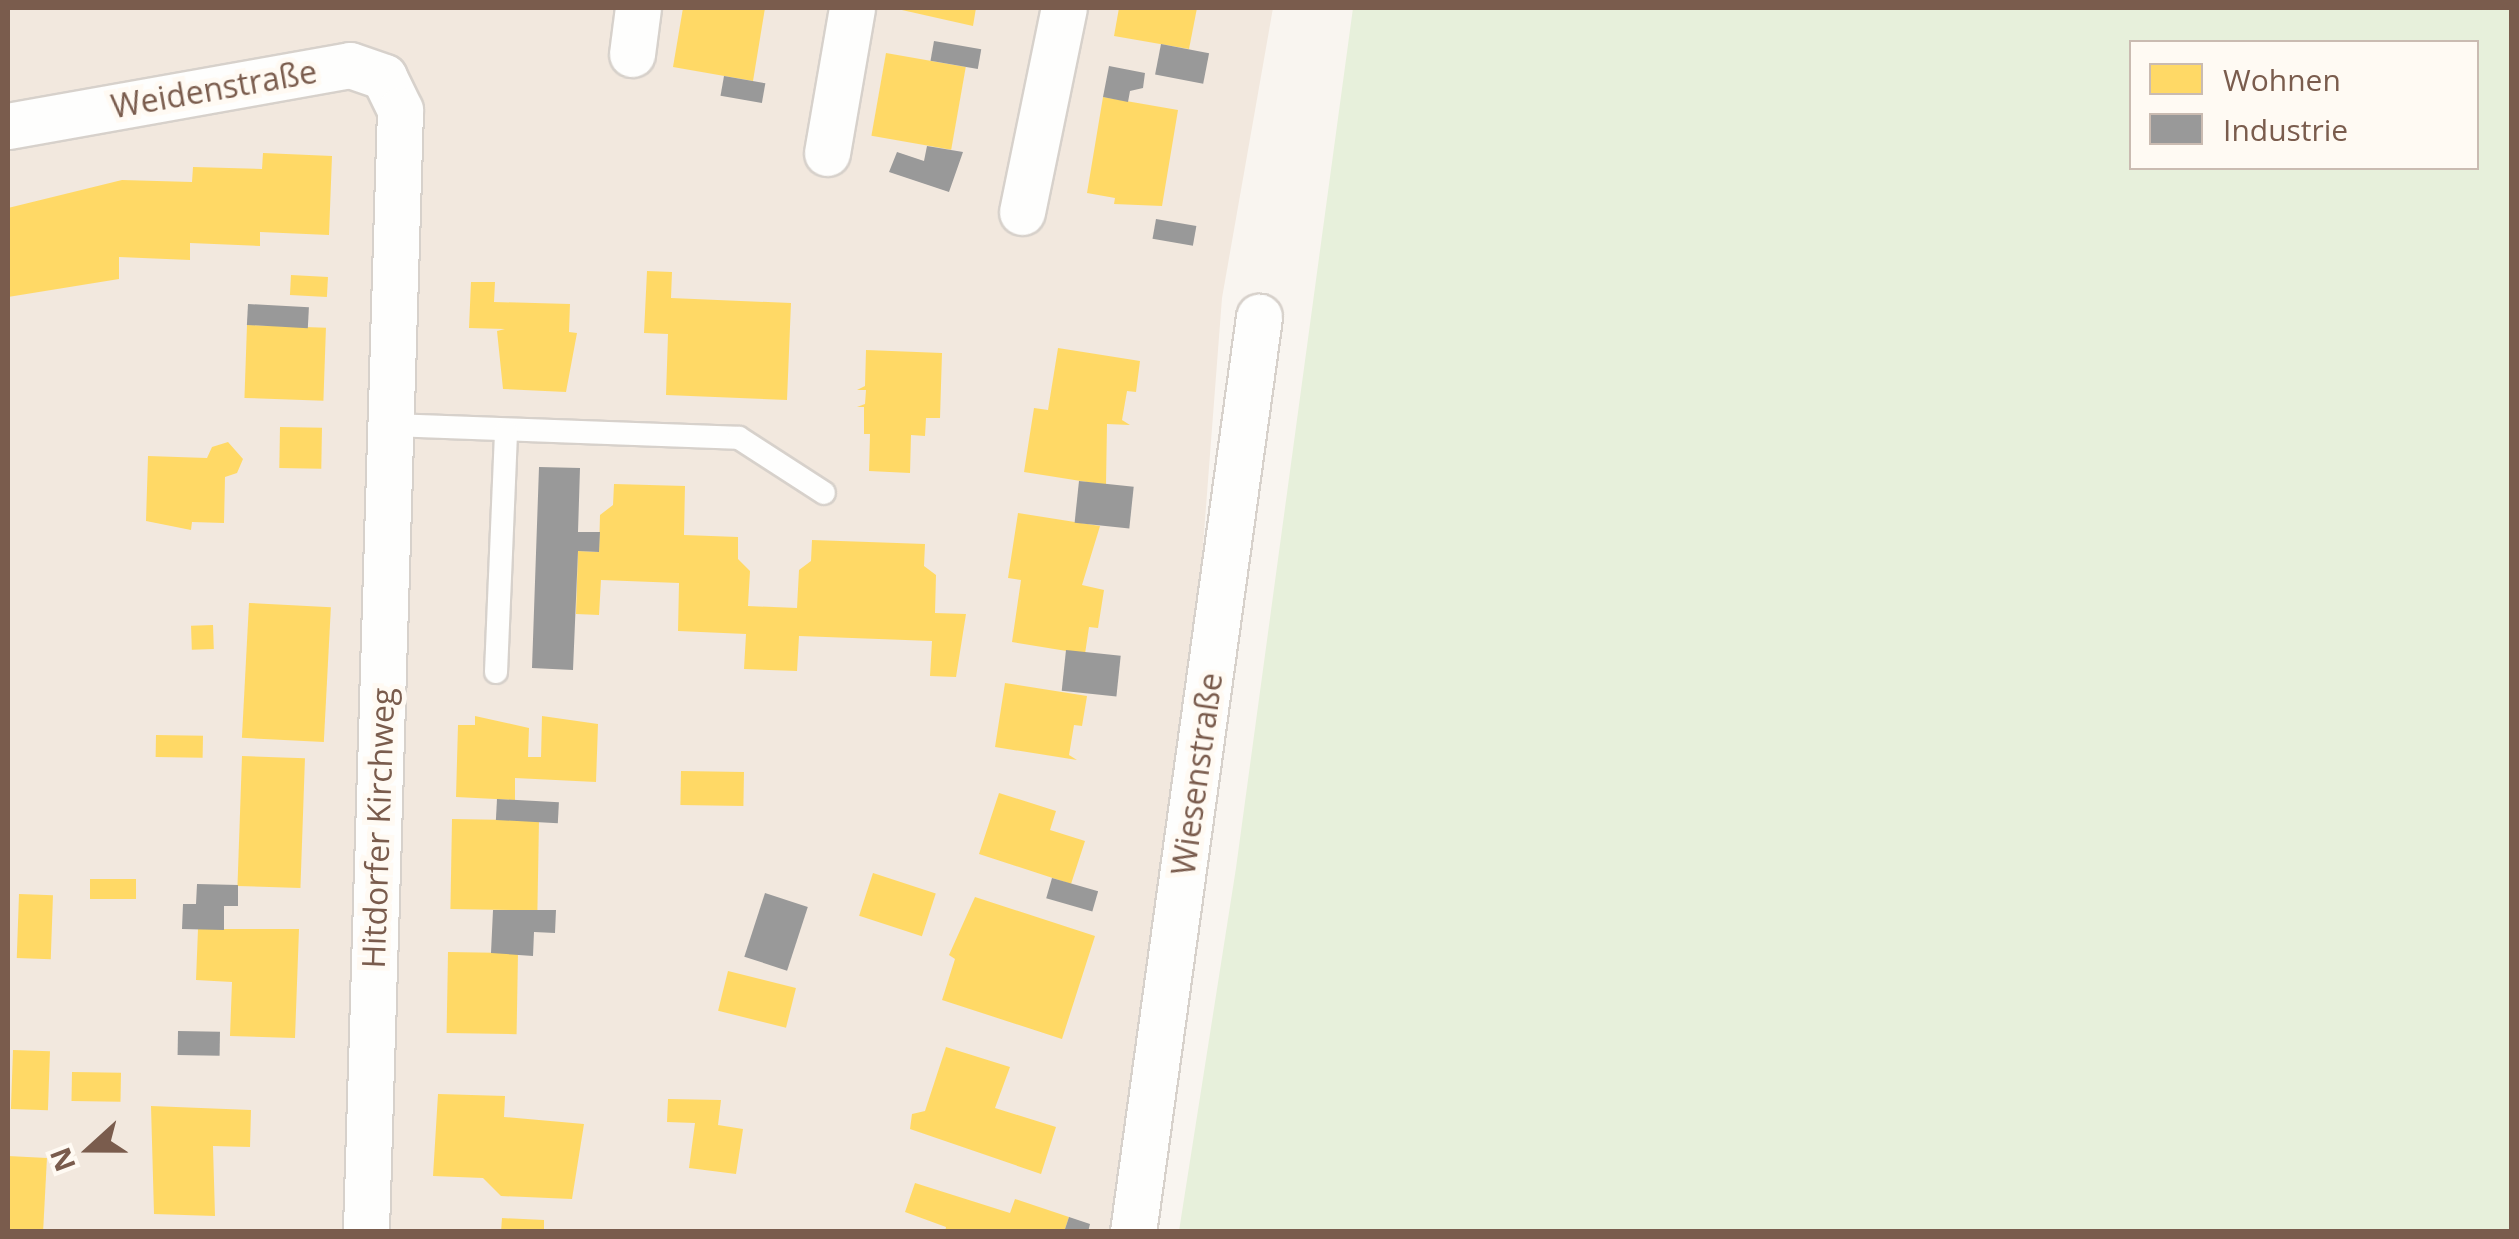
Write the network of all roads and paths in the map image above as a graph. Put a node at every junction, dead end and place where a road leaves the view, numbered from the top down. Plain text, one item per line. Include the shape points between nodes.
1 (638, 8) edge
2 (852, 8) edge
3 (1064, 8) edge
4 (632, 54) dead end
5 (400, 110) joint
6 (8, 126) edge
7 (827, 153) dead end
8 (1022, 212) dead end
9 (1258, 317) dead end
10 (390, 425) junction
11 (506, 431) junction
12 (824, 493) dead end
13 (496, 672) dead end
14 (366, 1232) edge
15 (1133, 1232) edge

1 - 4 street
2 - 7 street
3 - 8 street
5 - 6 street, Weidenstraße via 384,77 350,66
5 - 10 street, Hitdorfer Kirchweg
9 - 15 street, Wiesenstraße
10 - 11 lane
10 - 14 street, Hitdorfer Kirchweg
11 - 12 lane via 739,438
11 - 13 lane

